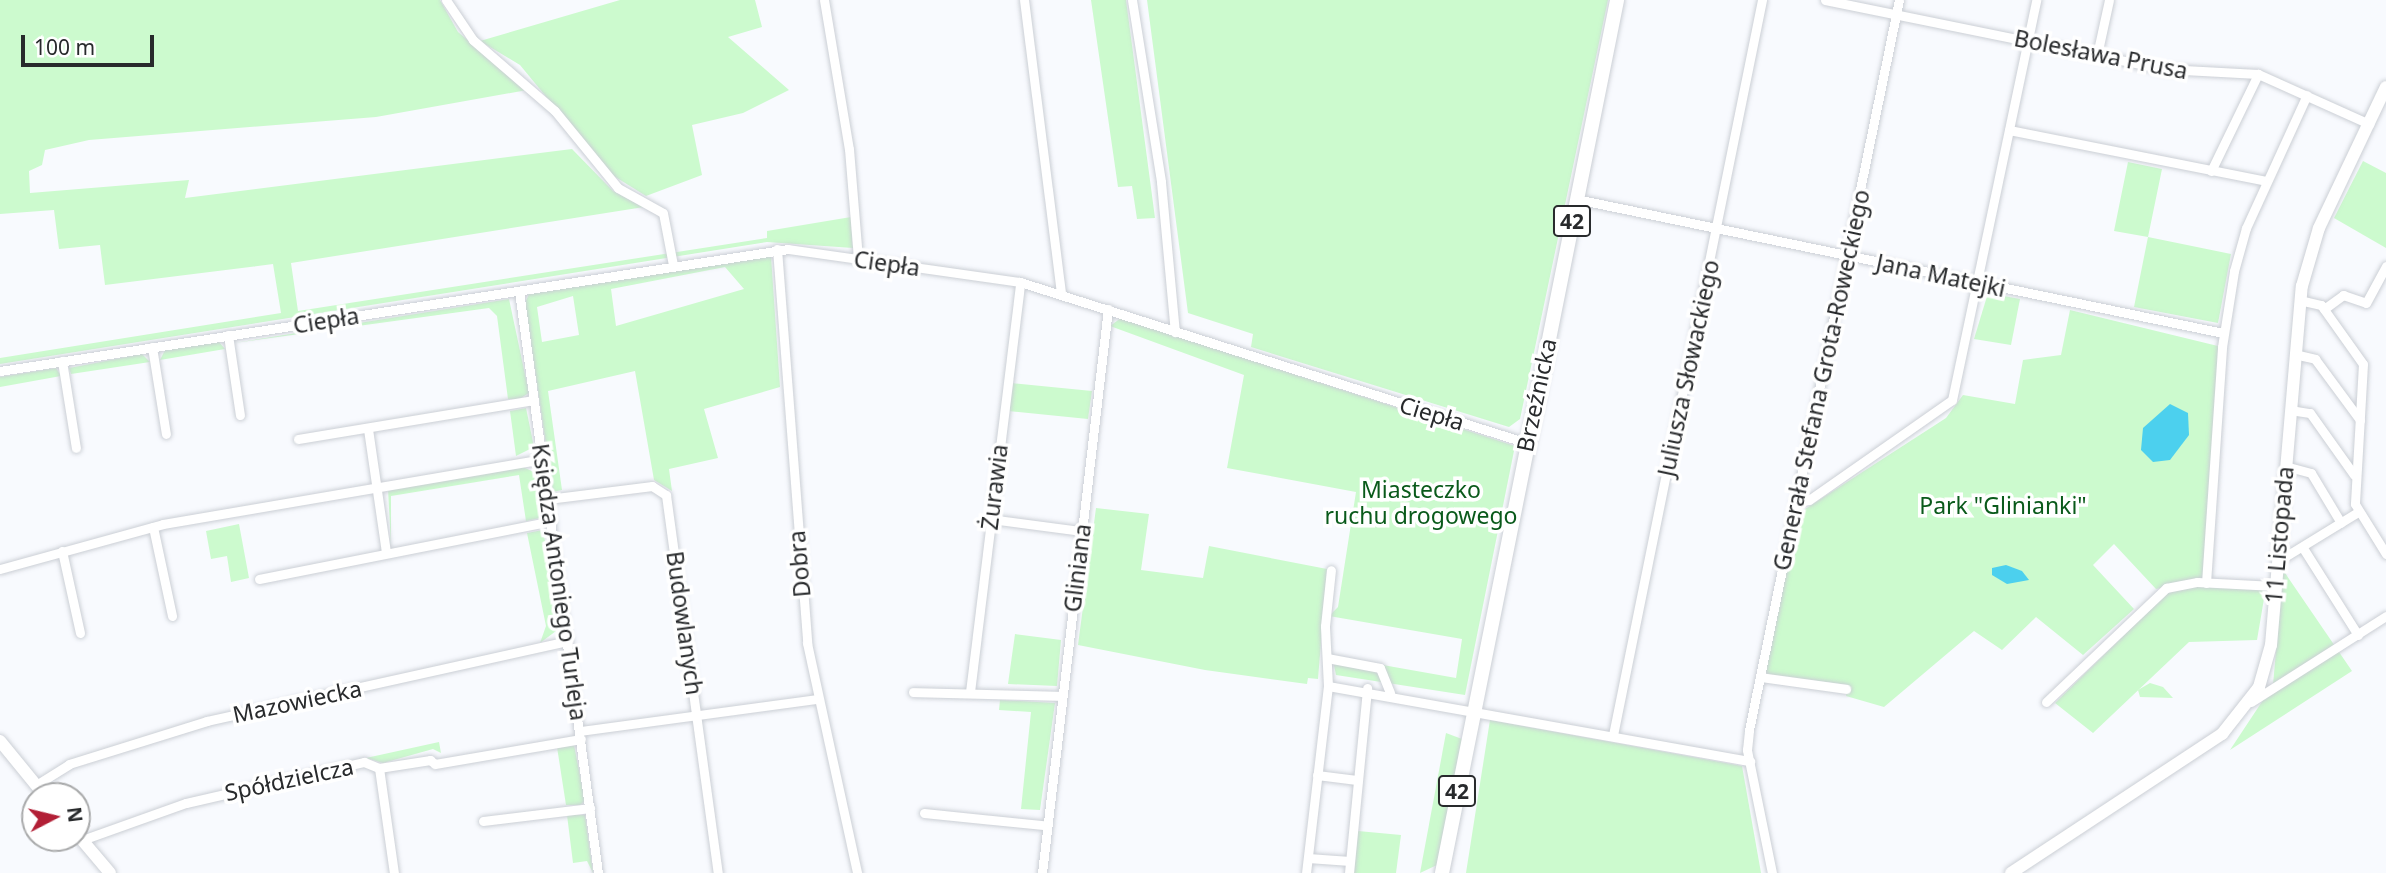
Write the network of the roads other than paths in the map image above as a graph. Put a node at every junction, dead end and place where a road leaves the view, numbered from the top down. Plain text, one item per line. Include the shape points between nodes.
1 (446, 0) edge
2 (824, 0) edge
3 (1024, 0) edge
4 (1132, 0) edge
5 (1618, 0) edge
6 (1762, 0) edge
7 (1825, 0) edge
8 (1899, 0) edge
9 (2036, 0) edge
10 (2109, 0) edge
11 (1896, 14) junction
12 (2027, 41) junction
13 (2097, 55) junction
14 (2258, 74) junction
15 (2386, 87) edge
16 (2307, 95) junction
17 (2369, 124) junction
18 (2009, 130) junction
19 (2211, 171) junction
20 (2266, 181) junction
21 (1576, 199) junction
22 (1716, 228) junction
23 (777, 249) junction
24 (1847, 255) junction
25 (858, 259) junction
26 (673, 265) junction
27 (2386, 266) edge
28 (1020, 282) junction
29 (1976, 283) junction
30 (519, 291) junction
31 (1060, 294) junction
32 (2299, 300) junction
33 (1108, 309) junction
34 (2324, 309) junction
35 (1175, 332) junction
36 (2223, 333) junction
37 (228, 335) junction
38 (152, 347) junction
39 (2294, 354) junction
40 (62, 361) junction
41 (0, 371) edge
42 (534, 400) junction
43 (2290, 410) junction
44 (240, 415) dead end
45 (2360, 420) junction
46 (368, 429) junction
47 (166, 434) dead end
48 (298, 439) dead end
49 (1527, 443) junction
50 (76, 449) dead end
51 (543, 459) junction
52 (2285, 466) junction
53 (2354, 475) junction
54 (376, 486) junction
55 (548, 499) junction
56 (1796, 502) junction
57 (2358, 512) junction
58 (990, 519) junction
59 (551, 521) junction
60 (2340, 523) junction
61 (153, 527) junction
62 (1081, 531) junction
63 (2303, 548) junction
64 (62, 551) junction
65 (386, 552) junction
66 (2386, 554) edge
67 (2277, 561) junction
68 (0, 569) edge
69 (1331, 570) dead end
70 (259, 579) dead end
71 (2206, 583) junction
72 (2275, 586) junction
73 (172, 616) dead end
74 (2386, 616) edge
75 (80, 634) dead end
76 (2358, 635) junction
77 (568, 641) junction
78 (1327, 658) junction
79 (1760, 677) junction
80 (1328, 685) junction
81 (1367, 688) junction
82 (1846, 689) dead end
83 (913, 692) dead end
84 (970, 692) junction
85 (1390, 693) junction
86 (1061, 696) junction
87 (817, 699) junction
88 (2046, 702) dead end
89 (2251, 702) junction
90 (1475, 709) junction
91 (697, 716) junction
92 (581, 735) junction
93 (1613, 735) junction
94 (0, 741) edge
95 (1750, 761) junction
96 (379, 768) junction
97 (1317, 775) junction
98 (1357, 780) junction
99 (33, 782) edge
100 (42, 782) edge
101 (590, 808) junction
102 (924, 813) dead end
103 (483, 821) dead end
104 (1043, 825) junction
105 (91, 833) edge
106 (91, 850) edge
107 (1308, 858) junction
108 (1350, 861) junction
109 (110, 873) edge
110 (394, 873) edge
111 (598, 873) edge
112 (718, 873) edge
113 (857, 873) edge
114 (1042, 873) edge
115 (1306, 873) edge
116 (1349, 873) edge
117 (1442, 873) edge
118 (1772, 873) edge
119 (2011, 873) edge

1 - 26 street via 473,40 555,111 618,188 663,213
2 - 25 street via 849,149
3 - 31 street
4 - 35 street via 1163,194
5 - 21 main road, Brzeźnicka / 42
6 - 22 street, Juliusza Słowackiego
7 - 11 street, Bolesława Prusa
8 - 11 street, Generała Stefana Grota-Roweckiego
9 - 12 street
10 - 13 street
11 - 12 street, Bolesława Prusa
11 - 24 street, Generała Stefana Grota-Roweckiego
12 - 13 street, Bolesława Prusa
12 - 18 street
13 - 14 street, Bolesława Prusa via 2182,72
14 - 16 street, Bolesława Prusa
14 - 19 street
15 - 17 street, 11 Listopada
16 - 17 street, Bolesława Prusa
16 - 20 street
17 - 32 street, 11 Listopada via 2319,228
18 - 19 street
18 - 29 street
19 - 20 street
20 - 36 street via 2236,260
21 - 22 street, Jana Matejki
21 - 49 main road, Brzeźnicka / 42
22 - 24 street, Jana Matejki
22 - 93 street, Juliusza Słowackiego
23 - 25 street, Ciepła
23 - 26 street, Ciepła
23 - 87 street, Dobra via 800,583
24 - 29 street, Jana Matejki
24 - 56 street, Generała Stefana Grota-Roweckiego
25 - 28 street, Ciepła
26 - 30 street, Ciepła
27 - 34 street via 2366,303 2343,295
28 - 31 street, Ciepła
28 - 58 street, Żurawia
29 - 36 street, Jana Matejki
29 - 56 street via 1952,400 1809,500
30 - 37 street, Ciepła
30 - 42 street, Księdza Antoniego Turleja
31 - 33 street, Ciepła
32 - 34 street
32 - 39 street, 11 Listopada
33 - 35 street, Ciepła
33 - 62 street, Gliniana
34 - 45 street via 2364,364
35 - 49 street, Ciepła
36 - 71 street
37 - 38 street, Ciepła
37 - 44 street
38 - 40 street, Ciepła
38 - 47 street
39 - 43 street, 11 Listopada
39 - 45 street via 2322,365
40 - 41 street, Ciepła
40 - 50 street
42 - 46 street
42 - 51 street, Księdza Antoniego Turleja
43 - 52 street, 11 Listopada
43 - 53 street via 2310,413
45 - 53 street
46 - 48 street
46 - 54 street
49 - 90 main road, Brzeźnicka / 42
51 - 54 street
51 - 55 street, Księdza Antoniego Turleja
52 - 60 street via 2311,473
52 - 67 street, 11 Listopada
53 - 57 street
54 - 61 street
54 - 65 street
55 - 59 street, Księdza Antoniego Turleja
55 - 91 street, Budowlanych via 652,486 666,495
56 - 79 street, Generała Stefana Grota-Roweckiego
57 - 60 street
57 - 66 street
58 - 62 street
58 - 84 street, Żurawia
59 - 65 street
59 - 77 street, Księdza Antoniego Turleja
60 - 63 street
61 - 64 street
61 - 73 street
62 - 86 street, Gliniana
63 - 67 street
63 - 76 street
64 - 68 street
64 - 75 street
65 - 70 street
67 - 72 street, 11 Listopada
69 - 78 street
71 - 72 street
71 - 88 street via 2166,588
72 - 89 street, 11 Listopada via 2268,663
74 - 76 street
76 - 89 street
77 - 92 street, Księdza Antoniego Turleja
77 - 100 street, Mazowiecka via 207,720 69,764
78 - 80 street
78 - 85 street via 1380,668
79 - 82 street
79 - 95 street, Generała Stefana Grota-Roweckiego
80 - 81 street
80 - 97 street
81 - 85 street
81 - 98 street
83 - 84 street
84 - 86 street
85 - 90 street
86 - 104 street, Gliniana
87 - 91 street, Spółdzielcza
87 - 113 street, Dobra
89 - 119 street, 11 Listopada via 2221,734
90 - 93 street
90 - 117 main road, Brzeźnicka / 42
91 - 92 street, Spółdzielcza
91 - 112 street, Budowlanych
92 - 96 street, Spółdzielcza
92 - 101 street, Księdza Antoniego Turleja
93 - 95 street
94 - 99 street
95 - 118 street, Generała Stefana Grota-Roweckiego
96 - 105 street, Spółdzielcza via 364,762 239,789
96 - 110 street
97 - 98 street
97 - 107 street
98 - 108 street
101 - 103 street
101 - 111 street, Księdza Antoniego Turleja
102 - 104 street
104 - 114 street, Gliniana
106 - 109 street
107 - 108 street
107 - 115 street
108 - 116 street

